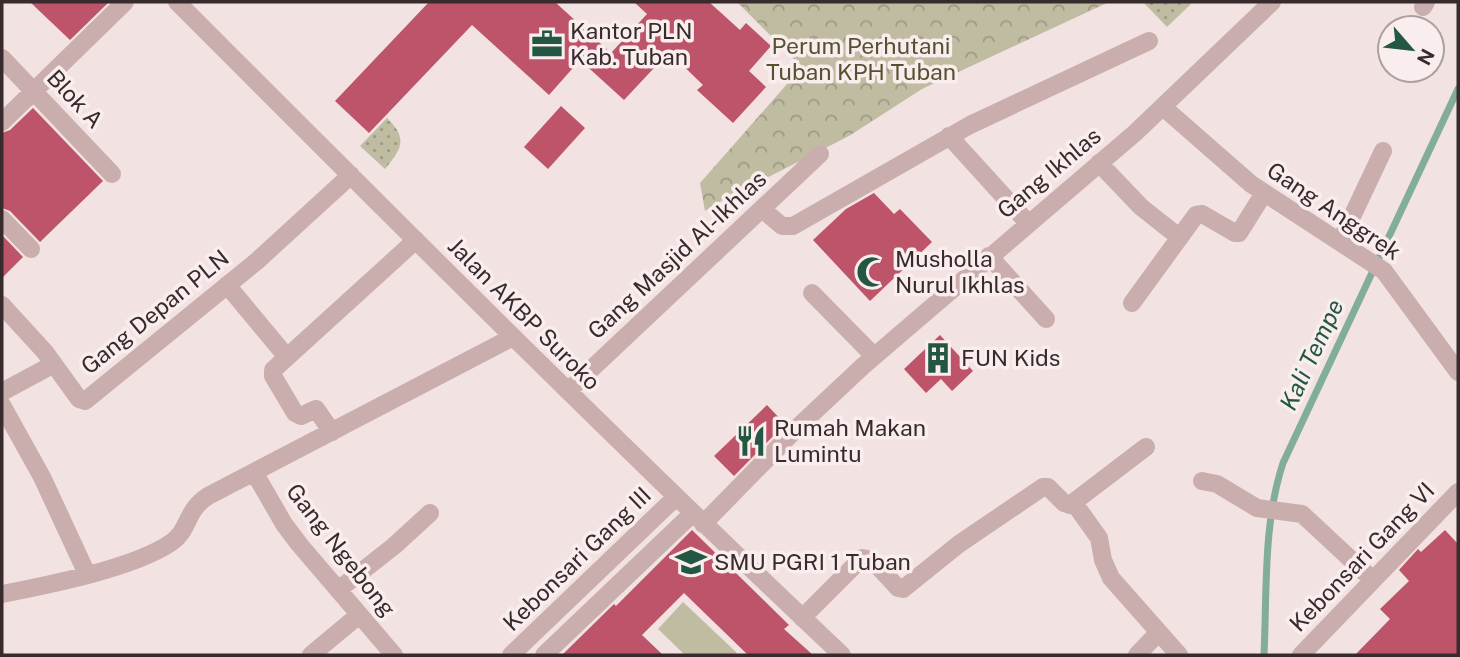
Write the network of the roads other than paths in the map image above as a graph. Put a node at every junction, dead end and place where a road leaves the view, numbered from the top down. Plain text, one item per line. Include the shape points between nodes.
1 (125, 2) edge
2 (177, 2) edge
3 (1272, 2) edge
4 (1149, 41) dead end
5 (2, 58) edge
6 (33, 91) junction
7 (1163, 107) junction
8 (2, 122) edge
9 (949, 136) junction
10 (1383, 151) dead end
11 (820, 154) dead end
12 (1099, 163) junction
13 (112, 174) dead end
14 (351, 175) junction
15 (1264, 193) junction
16 (762, 209) junction
17 (2, 219) edge
18 (1028, 223) junction
19 (1180, 237) junction
20 (416, 240) junction
21 (1340, 242) junction
22 (31, 249) dead end
23 (989, 256) junction
24 (227, 285) junction
25 (812, 293) dead end
26 (1132, 303) dead end
27 (2, 305) edge
28 (1046, 319) dead end
29 (513, 337) junction
30 (286, 356) junction
31 (874, 356) junction
32 (54, 364) junction
33 (1458, 372) edge
34 (568, 391) junction
35 (2, 392) edge
36 (2, 405) edge
37 (332, 432) junction
38 (1146, 447) dead end
39 (254, 472) junction
40 (1202, 481) dead end
41 (1458, 492) edge
42 (673, 494) junction
43 (1074, 503) junction
44 (430, 513) dead end
45 (698, 519) junction
46 (88, 574) junction
47 (596, 574) junction
48 (1373, 580) junction
49 (338, 590) junction
50 (612, 590) junction
51 (2, 594) edge
52 (359, 615) junction
53 (802, 618) junction
54 (1158, 633) junction
55 (311, 655) edge
56 (394, 655) edge
57 (512, 655) edge
58 (544, 655) edge
59 (842, 655) edge
60 (1136, 655) edge
61 (1179, 655) edge
62 (1301, 655) edge

1 - 6 street
2 - 14 street, Jalan AKBP Suroko
3 - 7 street, Gang Ikhlas
4 - 9 street
5 - 6 street, Blok A
6 - 8 street
6 - 13 street, Blok A
7 - 12 street, Gang Ikhlas
7 - 15 street, Gang Anggrek
9 - 16 street via 790,227
9 - 18 street
10 - 21 street
11 - 16 street, Gang Masjid Al-Ikhlas
12 - 18 street, Gang Ikhlas
12 - 19 street via 1141,208
14 - 20 street, Jalan AKBP Suroko
14 - 24 street, Gang Depan PLN
15 - 19 street via 1239,233 1198,213
15 - 21 street, Gang Anggrek
16 - 34 street, Gang Masjid Al-Ikhlas
17 - 22 street
18 - 23 street, Gang Ikhlas
19 - 26 street
20 - 29 street, Jalan AKBP Suroko
20 - 30 street
21 - 33 street, Gang Anggrek via 1392,279
23 - 28 street
23 - 31 street, Gang Ikhlas
24 - 30 street
24 - 32 street, Gang Depan PLN via 85,401
25 - 31 street
27 - 32 street, Gang Depan PLN
29 - 34 street, Jalan AKBP Suroko
29 - 37 street
30 - 37 street via 273,374 295,413 302,416 317,410
31 - 45 street, Gang Ikhlas
32 - 35 street
34 - 42 street, Jalan AKBP Suroko
36 - 46 street
37 - 39 street
38 - 43 street
39 - 46 street via 200,501 183,531 170,543
39 - 49 street, Gang Ngebong via 284,524
40 - 48 street via 1217,484 1251,506 1306,517
41 - 48 street, Kebonsari Gang VI
42 - 45 street, Jalan AKBP Suroko
42 - 47 street, Kebonsari Gang III
43 - 53 street via 1064,503 1043,487 903,589 872,560 862,558
43 - 54 street via 1099,538 1111,578
44 - 49 street
45 - 50 street, Gang Ikhlas
45 - 53 street, Jalan AKBP Suroko
46 - 51 street
47 - 50 street
47 - 57 street, Kebonsari Gang III
48 - 62 street, Kebonsari Gang VI
49 - 52 street, Gang Ngebong
50 - 58 street, Gang Ikhlas
52 - 55 street
52 - 56 street, Gang Ngebong
53 - 59 street, Jalan AKBP Suroko
54 - 60 street
54 - 61 street

